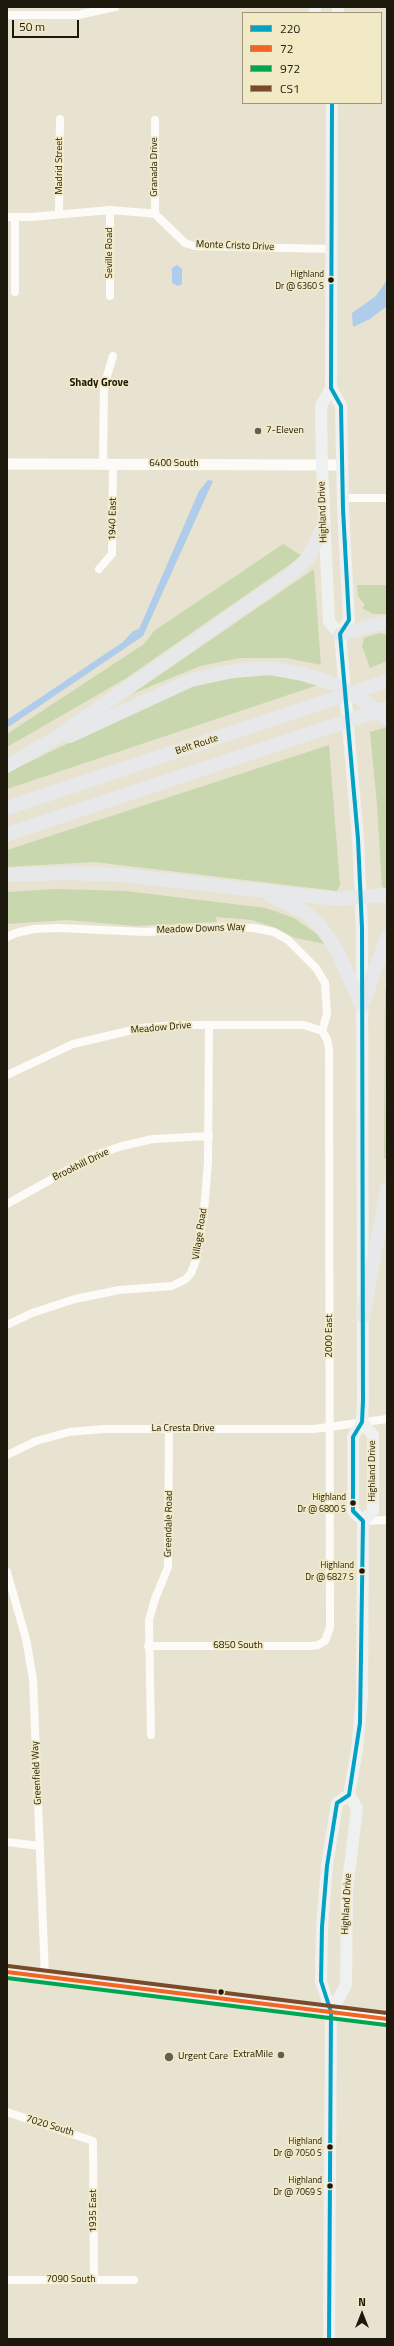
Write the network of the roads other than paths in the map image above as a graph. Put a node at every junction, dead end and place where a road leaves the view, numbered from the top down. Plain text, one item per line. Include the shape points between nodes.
1 (115, 7) edge
2 (7, 15) edge
3 (332, 104) edge
4 (60, 118) dead end
5 (155, 120) dead end
6 (110, 210) junction
7 (59, 214) junction
8 (155, 214) junction
9 (11, 217) edge
10 (332, 249) junction
11 (15, 292) dead end
12 (110, 296) dead end
13 (113, 356) dead end
14 (331, 388) junction
15 (7, 464) edge
16 (108, 464) junction
17 (322, 465) junction
18 (342, 465) junction
19 (342, 498) junction
20 (387, 498) edge
21 (323, 528) junction
22 (99, 569) dead end
23 (387, 622) edge
24 (340, 634) junction
25 (387, 681) edge
26 (387, 708) edge
27 (387, 719) edge
28 (25, 757) junction
29 (7, 766) edge
30 (7, 808) edge
31 (7, 834) edge
32 (7, 875) edge
33 (258, 891) junction
34 (387, 895) edge
35 (361, 898) junction
36 (387, 937) edge
37 (7, 938) edge
38 (362, 1006) junction
39 (209, 1025) junction
40 (322, 1032) junction
41 (8, 1073) edge
42 (209, 1136) junction
43 (387, 1189) edge
44 (7, 1204) edge
45 (363, 1316) junction
46 (7, 1325) edge
47 (387, 1419) edge
48 (362, 1422) junction
49 (330, 1426) junction
50 (169, 1429) junction
51 (7, 1455) edge
52 (387, 1520) edge
53 (363, 1521) junction
54 (7, 1572) edge
55 (325, 1641) joint
56 (148, 1646) junction
57 (151, 1735) dead end
58 (349, 1795) junction
59 (7, 1842) edge
60 (40, 1846) junction
61 (7, 1972) edge
62 (45, 1977) junction
63 (331, 2012) junction
64 (387, 2019) edge
65 (7, 2112) edge
66 (93, 2141) joint
67 (7, 2280) edge
68 (94, 2280) junction
69 (134, 2280) dead end
70 (329, 2339) edge

1 - 2 street via 78,15
3 - 10 main road, Highland Drive
4 - 7 street, Madrid Street
5 - 8 street, Granada Drive
6 - 7 street
6 - 8 street
6 - 12 street, Seville Road
7 - 9 street
8 - 10 street, Monte Cristo Drive via 185,243 195,246
9 - 11 street
10 - 14 main road, Highland Drive
13 - 16 street, 1940 East via 104,386
14 - 17 main road, Highland Drive via 321,406
14 - 18 main road, Highland Drive via 341,406
15 - 16 street, 6400 South
16 - 17 street, 6400 South
16 - 22 street, 1940 East via 112,554
17 - 18 street, 6400 South
17 - 21 main road, Highland Drive
18 - 19 main road, Highland Drive
19 - 20 street
19 - 24 main road, Highland Drive via 349,620
21 - 24 main road, Highland Drive via 329,622
21 - 28 highway via 308,558 291,574
23 - 24 highway
24 - 35 main road, Highland Drive
25 - 30 highway, Belt Route
26 - 31 highway
27 - 28 highway via 367,703 335,684 303,674 270,668 233,671 191,680
28 - 29 highway
32 - 33 highway via 122,875
33 - 35 highway via 337,899
33 - 38 highway via 305,912 321,927 337,950
34 - 35 highway
35 - 38 main road, Highland Drive
36 - 38 highway
37 - 40 street, Meadow Downs Way via 34,929 59,928 145,932 230,927 274,932 288,940 316,968 325,983 327,1014
38 - 45 main road, Highland Drive
39 - 40 street, Meadow Drive via 304,1025
39 - 41 street, Meadow Drive via 154,1027 108,1035 73,1044
39 - 42 street, Village Road
40 - 49 street, 2000 East via 329,1049
42 - 44 street, Brookhill Drive via 153,1139 122,1146 93,1156
42 - 46 street, Village Road via 204,1211 196,1260 186,1279 172,1286 119,1290 75,1299 32,1313
43 - 45 highway
45 - 48 main road, Highland Drive
47 - 48 street, La Cresta Drive
48 - 49 street, La Cresta Drive
48 - 53 main road, Highland Drive via 352,1437 352,1511
48 - 53 main road, Highland Drive via 373,1435 373,1511
49 - 50 street, La Cresta Drive via 314,1429
49 - 55 street, 2000 East via 330,1628
50 - 51 street, La Cresta Drive via 69,1432 36,1441
50 - 56 street, Greendale Road via 168,1567 149,1620
52 - 53 street
53 - 58 main road via 362,1697 357,1750
54 - 60 street, Greenfield Way via 26,1639 33,1679
55 - 56 street, 6850 South via 310,1646
56 - 57 street, Greendale Road
58 - 63 main road, Highland Drive via 357,1808 347,1890 346,1985
58 - 63 main road, Highland Drive via 337,1803 324,1892 320,1982
59 - 60 street
60 - 62 street, Greenfield Way
61 - 62 main road
62 - 63 main road
63 - 64 street
63 - 70 main road, Highland Drive
65 - 66 street, 7020 South
66 - 68 street, 1935 East
67 - 68 street, 7090 South
68 - 69 street, 7090 South

